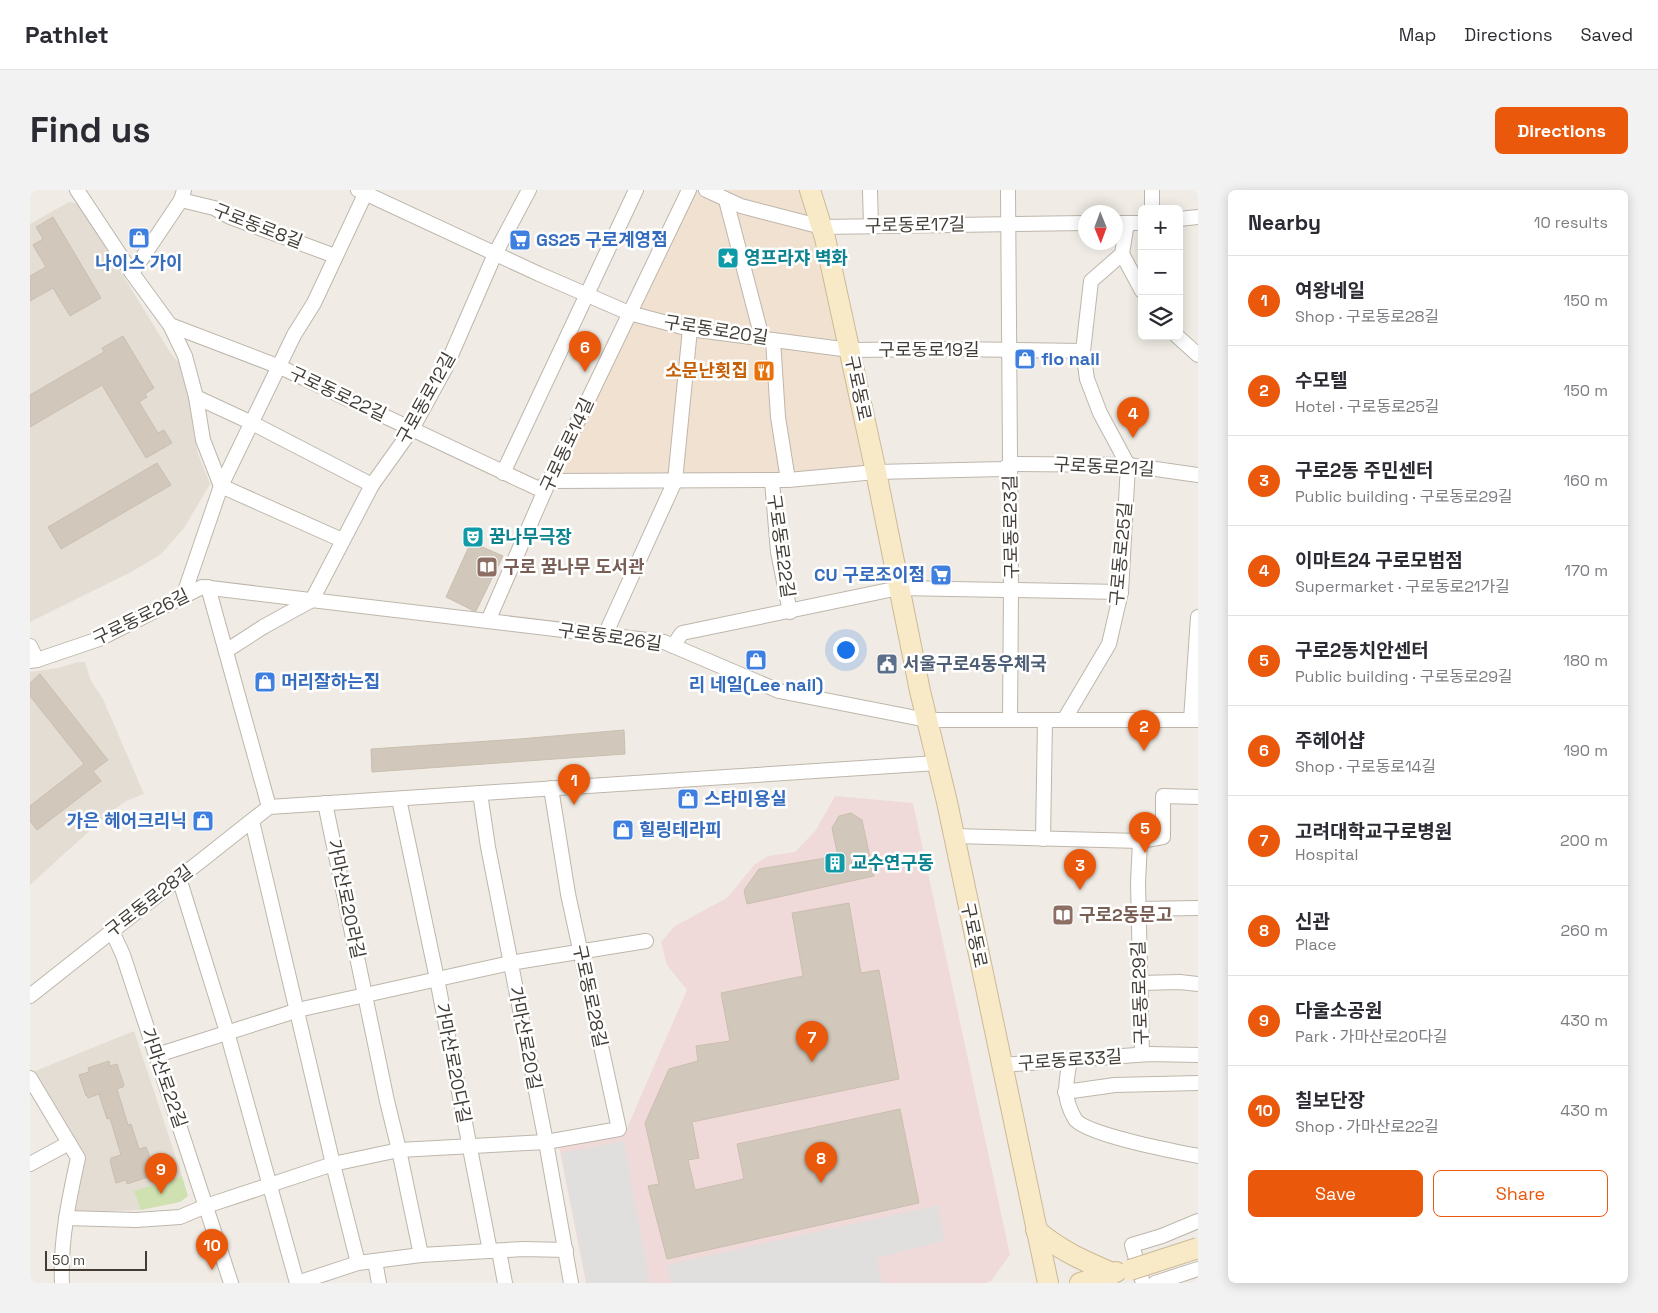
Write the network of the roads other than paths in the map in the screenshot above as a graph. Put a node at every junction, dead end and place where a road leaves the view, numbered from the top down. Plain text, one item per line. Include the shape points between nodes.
1 (77, 190) edge
2 (530, 190) edge
3 (636, 190) edge
4 (689, 190) edge
5 (706, 190) edge
6 (810, 190) edge
7 (870, 190) edge
8 (1008, 190) edge
9 (1152, 190) edge
10 (363, 191) edge
11 (182, 195) edge
12 (726, 200) junction
13 (1152, 205) edge
14 (1197, 217) edge
15 (1183, 219) edge
16 (1008, 223) junction
17 (1078, 223) edge
18 (1123, 223) edge
19 (1138, 223) edge
20 (870, 226) junction
21 (822, 227) junction
22 (1122, 250) edge
23 (495, 254) junction
24 (1122, 254) junction
25 (335, 256) junction
26 (132, 273) junction
27 (1138, 284) edge
28 (587, 296) junction
29 (629, 314) junction
30 (170, 325) junction
31 (690, 329) junction
32 (768, 339) junction
33 (1183, 340) edge
34 (1195, 348) edge
35 (850, 350) junction
36 (1009, 350) junction
37 (1083, 351) junction
38 (280, 367) junction
39 (196, 397) junction
40 (252, 422) junction
41 (412, 429) junction
42 (1010, 464) junction
43 (1128, 465) junction
44 (876, 472) junction
45 (503, 473) junction
46 (1198, 475) edge
47 (788, 480) junction
48 (549, 481) junction
49 (675, 481) junction
50 (772, 481) junction
51 (372, 485) junction
52 (221, 486) junction
53 (342, 540) junction
54 (208, 587) junction
55 (899, 588) junction
56 (1011, 590) junction
57 (1121, 592) junction
58 (183, 597) junction
59 (312, 600) junction
60 (790, 612) junction
61 (1198, 617) edge
62 (488, 621) junction
63 (605, 635) junction
64 (30, 646) edge
65 (673, 646) junction
66 (226, 651) junction
67 (34, 661) edge
68 (927, 720) junction
69 (1010, 720) junction
70 (1045, 720) junction
71 (1064, 720) junction
72 (1194, 720) edge
73 (937, 762) junction
74 (551, 788) junction
75 (480, 793) junction
76 (1198, 797) edge
77 (399, 798) junction
78 (325, 804) junction
79 (269, 807) junction
80 (252, 821) junction
81 (954, 836) junction
82 (1043, 839) junction
83 (1140, 841) junction
84 (179, 878) junction
85 (1198, 908) edge
86 (1138, 909) junction
87 (112, 931) junction
88 (646, 942) dead end
89 (581, 953) junction
90 (510, 963) junction
91 (437, 979) junction
92 (1140, 983) junction
93 (1198, 984) edge
94 (366, 995) junction
95 (30, 996) edge
96 (297, 1010) junction
97 (227, 1032) junction
98 (1142, 1054) junction
99 (157, 1055) junction
100 (1198, 1056) edge
101 (1070, 1060) junction
102 (1001, 1065) junction
103 (30, 1078) edge
104 (1198, 1083) edge
105 (1065, 1092) junction
106 (546, 1142) junction
107 (69, 1143) junction
108 (469, 1146) junction
109 (399, 1150) junction
110 (1198, 1156) edge
111 (30, 1164) edge
112 (333, 1164) junction
113 (271, 1184) junction
114 (206, 1206) junction
115 (66, 1218) junction
116 (1198, 1220) edge
117 (1036, 1230) junction
118 (1198, 1248) edge
119 (566, 1250) junction
120 (495, 1251) junction
121 (421, 1255) junction
122 (375, 1261) junction
123 (358, 1263) junction
124 (1194, 1272) edge
125 (1122, 1277) edge
126 (303, 1282) edge
127 (62, 1283) edge
128 (231, 1283) edge
129 (379, 1283) edge
130 (506, 1283) edge
131 (571, 1283) edge
132 (1048, 1283) edge
133 (1080, 1283) edge
134 (1155, 1283) edge

1 - 26 street
2 - 23 street, 구로동로12길
3 - 28 street
4 - 29 street, 구로동로14길
5 - 12 street, 구로동로17길
6 - 21 main road, 구로동로
7 - 20 street
8 - 16 street
9 - 13 street
10 - 23 street, 구로동로20길
10 - 25 street
11 - 25 street, 구로동로8길 via 230,217
11 - 26 street
12 - 21 street, 구로동로17길
12 - 32 street, 구로동로22길
14 - 15 street
16 - 17 street, 구로동로17길
16 - 20 street, 구로동로17길
16 - 36 street
18 - 19 street
20 - 21 street, 구로동로17길
21 - 35 main road, 구로동로
22 - 24 street
23 - 28 street, 구로동로20길
23 - 41 street, 구로동로12길 via 445,369
24 - 27 street
24 - 37 street via 1092,281
25 - 38 street
26 - 30 street
28 - 29 street, 구로동로20길
28 - 45 street
29 - 31 street, 구로동로20길
29 - 48 street, 구로동로14길
30 - 38 street, 구로동로22길
30 - 39 street via 185,356
31 - 32 street, 구로동로20길
31 - 49 street
32 - 35 street, 구로동로20길
32 - 47 street, 구로동로22길
33 - 34 street
35 - 36 street, 구로동로19길
35 - 44 main road, 구로동로
36 - 37 street, 구로동로19길
36 - 42 street
37 - 43 street via 1087,379 1100,413
38 - 40 street
38 - 41 street, 구로동로22길
39 - 40 street
39 - 52 street via 203,440
40 - 51 street
40 - 52 street
41 - 45 street, 구로동로22길
41 - 51 street, 구로동로12길
42 - 43 street, 구로동로21길
42 - 44 street, 구로동로21길 via 1003,469
42 - 56 street, 구로동로23길
43 - 46 street, 구로동로21길
43 - 57 street, 구로동로25길
44 - 47 street, 구로동로22길
44 - 55 main road, 구로동로
45 - 48 street, 구로동로22길 via 539,489
47 - 50 street, 구로동로22길
48 - 49 street, 구로동로22길
48 - 62 street, 구로동로14길
49 - 50 street, 구로동로22길
49 - 63 street
50 - 60 street, 구로동로22길 via 778,552
51 - 53 street, 구로동로12길
52 - 53 street
52 - 58 street
53 - 59 street, 구로동로12길
54 - 58 street, 구로동로26길 via 202,586
54 - 59 street, 구로동로26길
54 - 66 street
55 - 56 street, 구로동로23길
55 - 60 street
55 - 68 main road, 구로동로
56 - 57 street, 구로동로23길
56 - 69 street
57 - 71 street, 구로동로25길 via 1109,644
58 - 67 street, 구로동로26길 via 99,639
59 - 62 street, 구로동로26길
59 - 66 street
60 - 65 street via 682,633
61 - 72 street
62 - 63 street, 구로동로26길
63 - 65 street, 구로동로26길 via 664,642
64 - 67 street
65 - 68 street, 구로동로26길 via 780,691
66 - 79 street
68 - 69 street
68 - 73 main road, 구로동로
69 - 70 street
70 - 71 street
70 - 82 street
71 - 72 street
73 - 74 street
73 - 81 main road, 구로동로
74 - 75 street
74 - 89 street, 구로동로28길
75 - 77 street
75 - 90 street, 가마산로20길
76 - 83 street via 1163,796 1163,837
77 - 78 street
77 - 91 street
78 - 79 street
78 - 94 street, 가마산로20라길
79 - 80 street, 구로동로28길
80 - 84 street, 구로동로28길
80 - 96 street
81 - 82 street
81 - 102 main road, 구로동로
82 - 83 street
83 - 86 street, 구로동로29길
84 - 87 street, 구로동로28길
84 - 97 street
85 - 86 street
86 - 92 street, 구로동로29길
87 - 95 street, 구로동로28길
87 - 99 street, 가마산로22길
88 - 89 street
89 - 90 street
89 - 106 street, 구로동로28길 via 619,1129
90 - 91 street
90 - 106 street, 가마산로20길
91 - 94 street
91 - 108 street, 가마산로20다길
92 - 93 street
92 - 98 street, 구로동로29길
94 - 96 street
94 - 109 street
96 - 97 street
96 - 112 street
97 - 99 street
97 - 113 street
98 - 100 street, 구로동로33길
98 - 101 street, 구로동로33길
99 - 114 street, 가마산로22길
101 - 102 street, 구로동로33길
101 - 105 street
102 - 117 main road, 구로동로
103 - 107 street
104 - 105 street via 1116,1085
105 - 110 street via 1075,1121 1086,1127 1155,1148
106 - 108 street, 가마산로20다길
106 - 119 street, 가마산로20길
107 - 111 street
107 - 115 street via 78,1158
108 - 109 street, 가마산로20다길
108 - 120 street
109 - 112 street, 가마산로20다길
109 - 121 street
112 - 113 street, 가마산로20다길
112 - 123 street
113 - 114 street, 가마산로20다길
113 - 126 street
114 - 115 street, 가마산로20다길 via 180,1218
114 - 128 street, 가마산로22길
115 - 127 street
116 - 125 street via 1132,1245
117 - 125 main road via 1069,1254
117 - 132 main road, 구로동로
118 - 125 main road, bridge
119 - 120 street
119 - 131 street, 가마산로20길
120 - 121 street
120 - 130 street
121 - 122 street
122 - 123 street
122 - 129 street
123 - 126 street
124 - 134 street
125 - 133 main road

